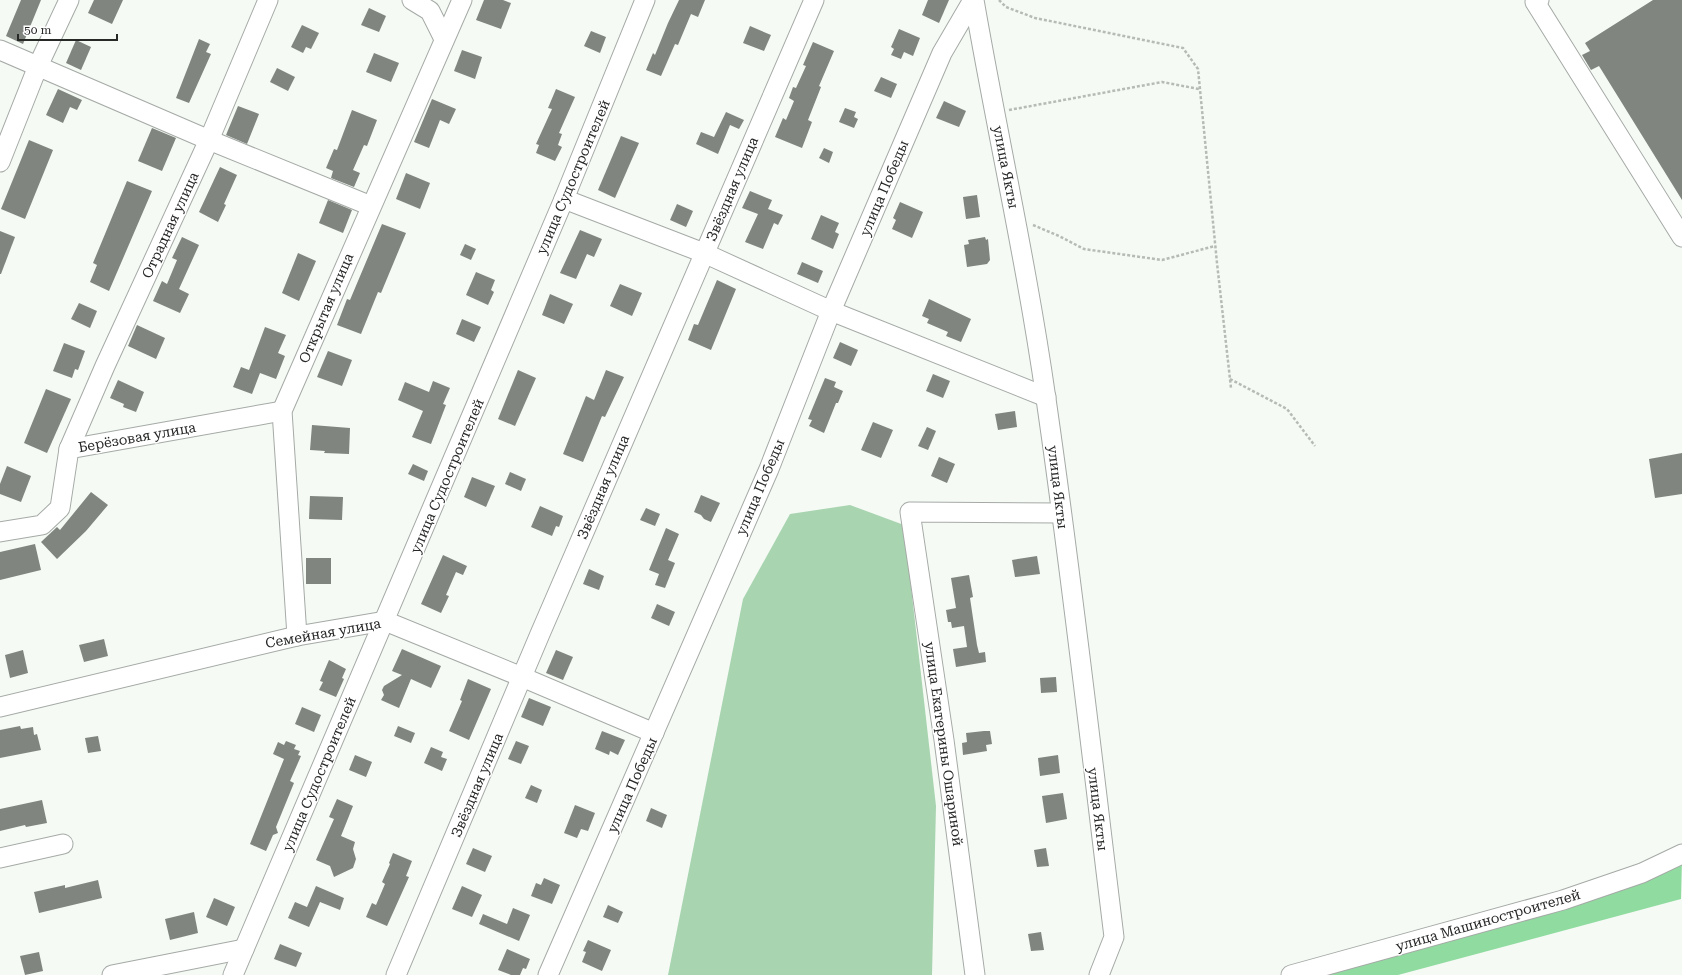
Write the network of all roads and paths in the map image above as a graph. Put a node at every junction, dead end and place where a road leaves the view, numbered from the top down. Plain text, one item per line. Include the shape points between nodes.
1 (69, 0) edge
2 (268, 0) edge
3 (412, 0) edge
4 (462, 0) edge
5 (645, 0) edge
6 (814, 0) edge
7 (974, 0) edge
8 (999, 0) edge
9 (1539, 0) edge
10 (444, 39) junction
11 (0, 50) edge
12 (38, 66) junction
13 (1200, 88) junction
14 (995, 113) junction
15 (209, 140) junction
16 (0, 162) edge
17 (564, 199) junction
18 (371, 206) junction
19 (1016, 218) junction
20 (1682, 237) edge
21 (1215, 246) junction
22 (704, 253) junction
23 (831, 311) junction
24 (1230, 379) junction
25 (1231, 388) dead end
26 (1046, 397) junction
27 (282, 411) junction
28 (1316, 446) dead end
29 (69, 449) junction
30 (1062, 513) junction
31 (0, 532) edge
32 (385, 621) junction
33 (296, 636) junction
34 (522, 676) junction
35 (0, 707) edge
36 (654, 733) junction
37 (63, 844) dead end
38 (1682, 854) edge
39 (0, 858) edge
40 (244, 949) junction
41 (112, 975) edge
42 (234, 975) edge
43 (396, 975) edge
44 (548, 975) edge
45 (975, 975) edge
46 (1099, 975) edge
47 (1292, 975) edge

1 - 12 street
2 - 15 street, Отрадная улица
3 - 10 street via 430,11
4 - 10 street, Открытая улица
5 - 17 street, улица Судостроителей
6 - 22 street, Звёздная улица
7 - 14 street, улица Якты
7 - 23 street, улица Победы via 942,53
8 - 13 path via 1006,7 1034,18 1184,48 1198,69
9 - 20 street via 1535,2
10 - 18 street, Открытая улица
11 - 12 street
12 - 15 street
12 - 16 street
13 - 14 path via 1162,82
13 - 21 path
14 - 19 street, улица Якты
15 - 18 street
15 - 29 street, Отрадная улица
17 - 22 street
17 - 32 street, улица Судостроителей
18 - 27 street, Открытая улица
19 - 21 path via 1084,249 1162,260
19 - 26 street, улица Якты
21 - 24 path
22 - 23 street
22 - 34 street, Звёздная улица
23 - 26 street
23 - 36 street, улица Победы via 769,469
24 - 25 path
24 - 28 path via 1287,409
26 - 30 street, улица Якты
27 - 29 street, Берёзовая улица
27 - 33 street, Открытая улица
29 - 31 street, Берёзовая улица via 60,508 42,525
30 - 45 street, улица Екатерины Ошариной via 910,512
30 - 46 street, улица Якты via 1114,938
32 - 33 street, Семейная улица
32 - 34 street, Семейная улица
32 - 40 street, улица Судостроителей
33 - 35 street, Семейная улица
34 - 36 street, Семейная улица
34 - 43 street, Звёздная улица
36 - 44 street, улица Победы
37 - 39 street
38 - 47 street, улица Машиностроителей via 1642,873 1563,900
40 - 41 street
40 - 42 street, улица Судостроителей

